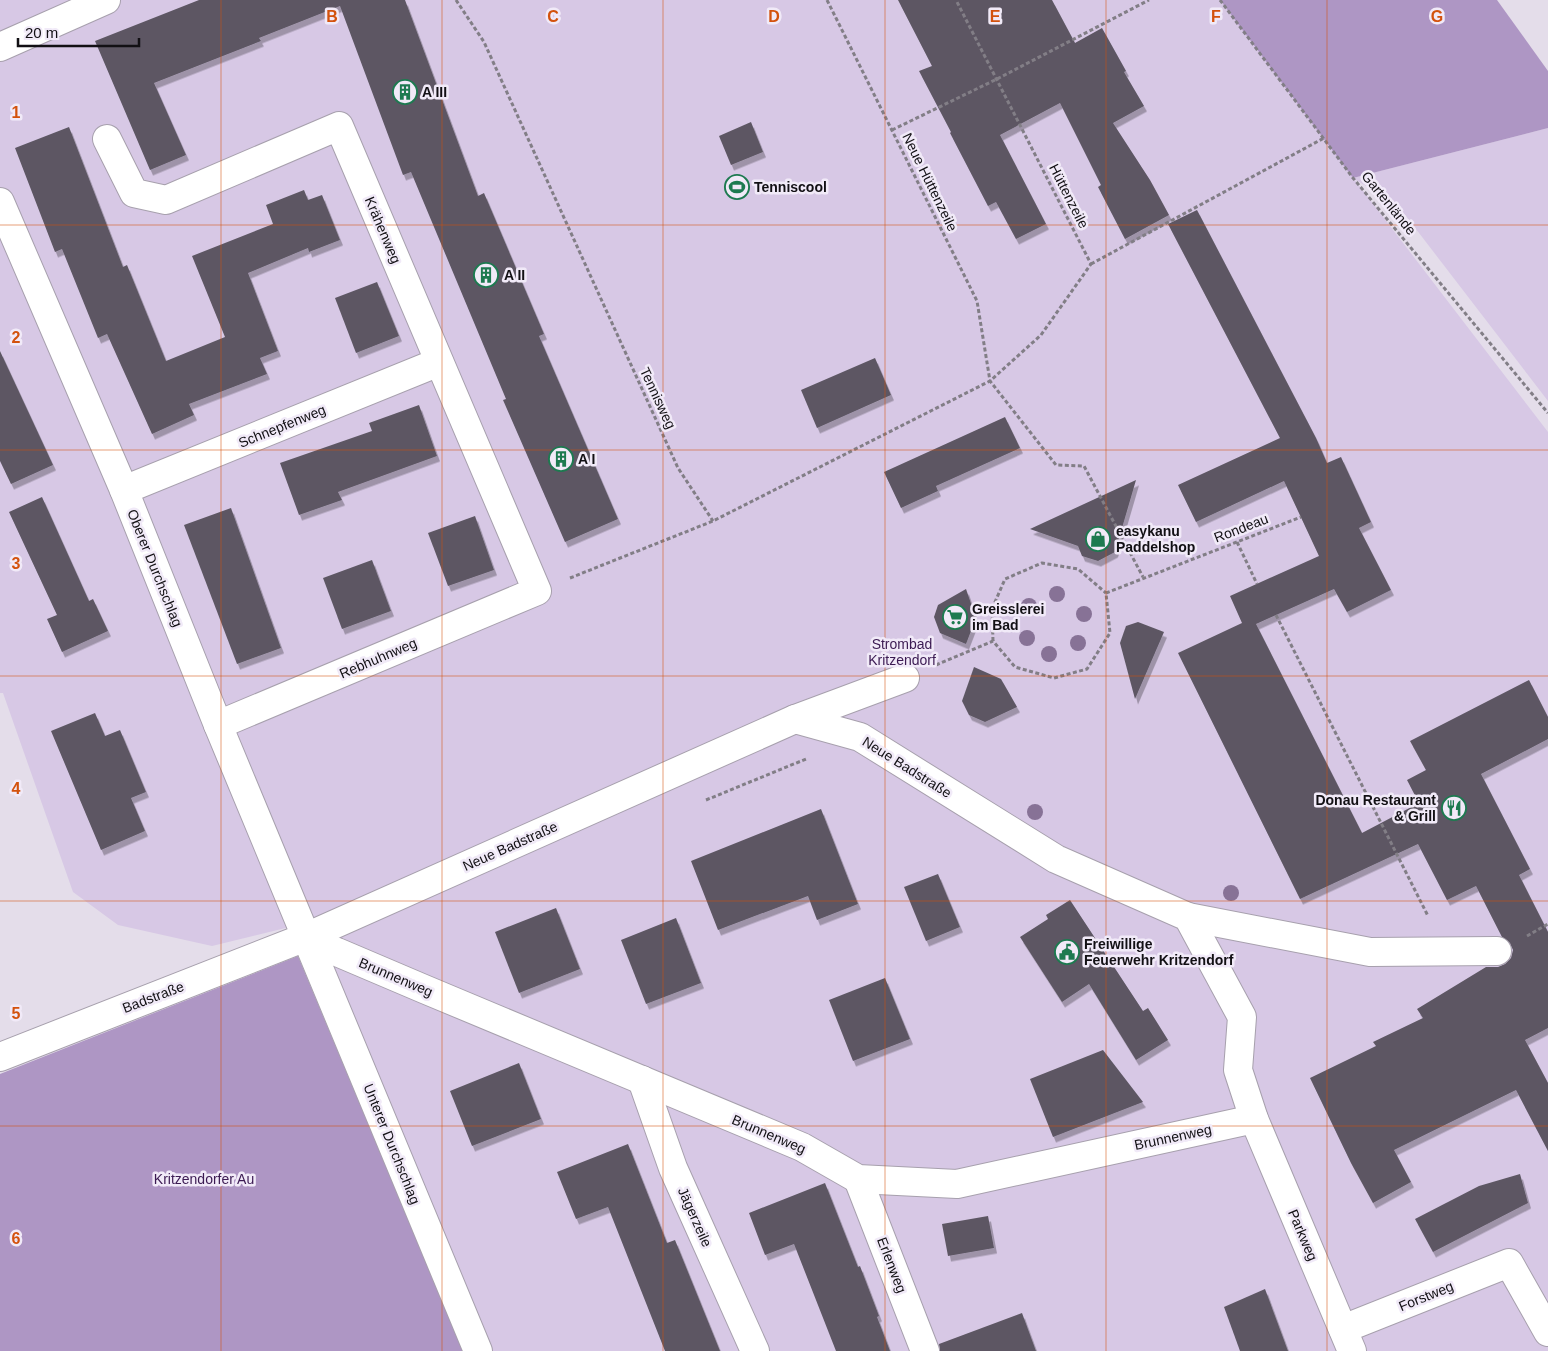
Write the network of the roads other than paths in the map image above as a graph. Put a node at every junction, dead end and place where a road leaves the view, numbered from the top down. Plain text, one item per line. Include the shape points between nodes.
1 (106, 0) edge
2 (0, 47) edge
3 (107, 139) dead end
4 (0, 202) edge
5 (440, 362) junction
6 (124, 490) junction
7 (537, 591) joint
8 (905, 678) road end
9 (795, 719) junction
10 (218, 725) junction
11 (1188, 917) junction
12 (306, 937) junction
13 (1497, 951) dead end
14 (0, 1056) edge
15 (642, 1080) junction
16 (1254, 1119) junction
17 (858, 1179) junction
18 (1548, 1332) edge
19 (1347, 1340) edge
20 (478, 1351) edge
21 (755, 1351) edge
22 (925, 1351) edge

1 - 2 street
3 - 5 street, Krähenweg via 134,192 166,200 338,126
4 - 6 street, Oberer Durchschlag
5 - 6 street, Schnepfenweg
5 - 7 street, Krähenweg
6 - 10 street, Oberer Durchschlag
7 - 10 street, Rebhuhnweg
8 - 9 street
9 - 11 street, Neue Badstraße via 860,737 1056,859
9 - 12 street, Neue Badstraße
10 - 12 street, Oberer Durchschlag
11 - 13 street, Neue Badstraße via 1370,952
11 - 16 street via 1242,1017 1238,1070
12 - 14 street, Badstraße
12 - 15 street, Brunnenweg via 424,990
12 - 20 street, Unterer Durchschlag
15 - 17 street, Brunnenweg via 802,1147
15 - 21 street, Jägerzeile via 673,1168
16 - 17 street, Brunnenweg via 957,1184
16 - 19 street, Parkweg
17 - 22 street, Erlenweg
18 - 19 street, Forstweg via 1509,1263

